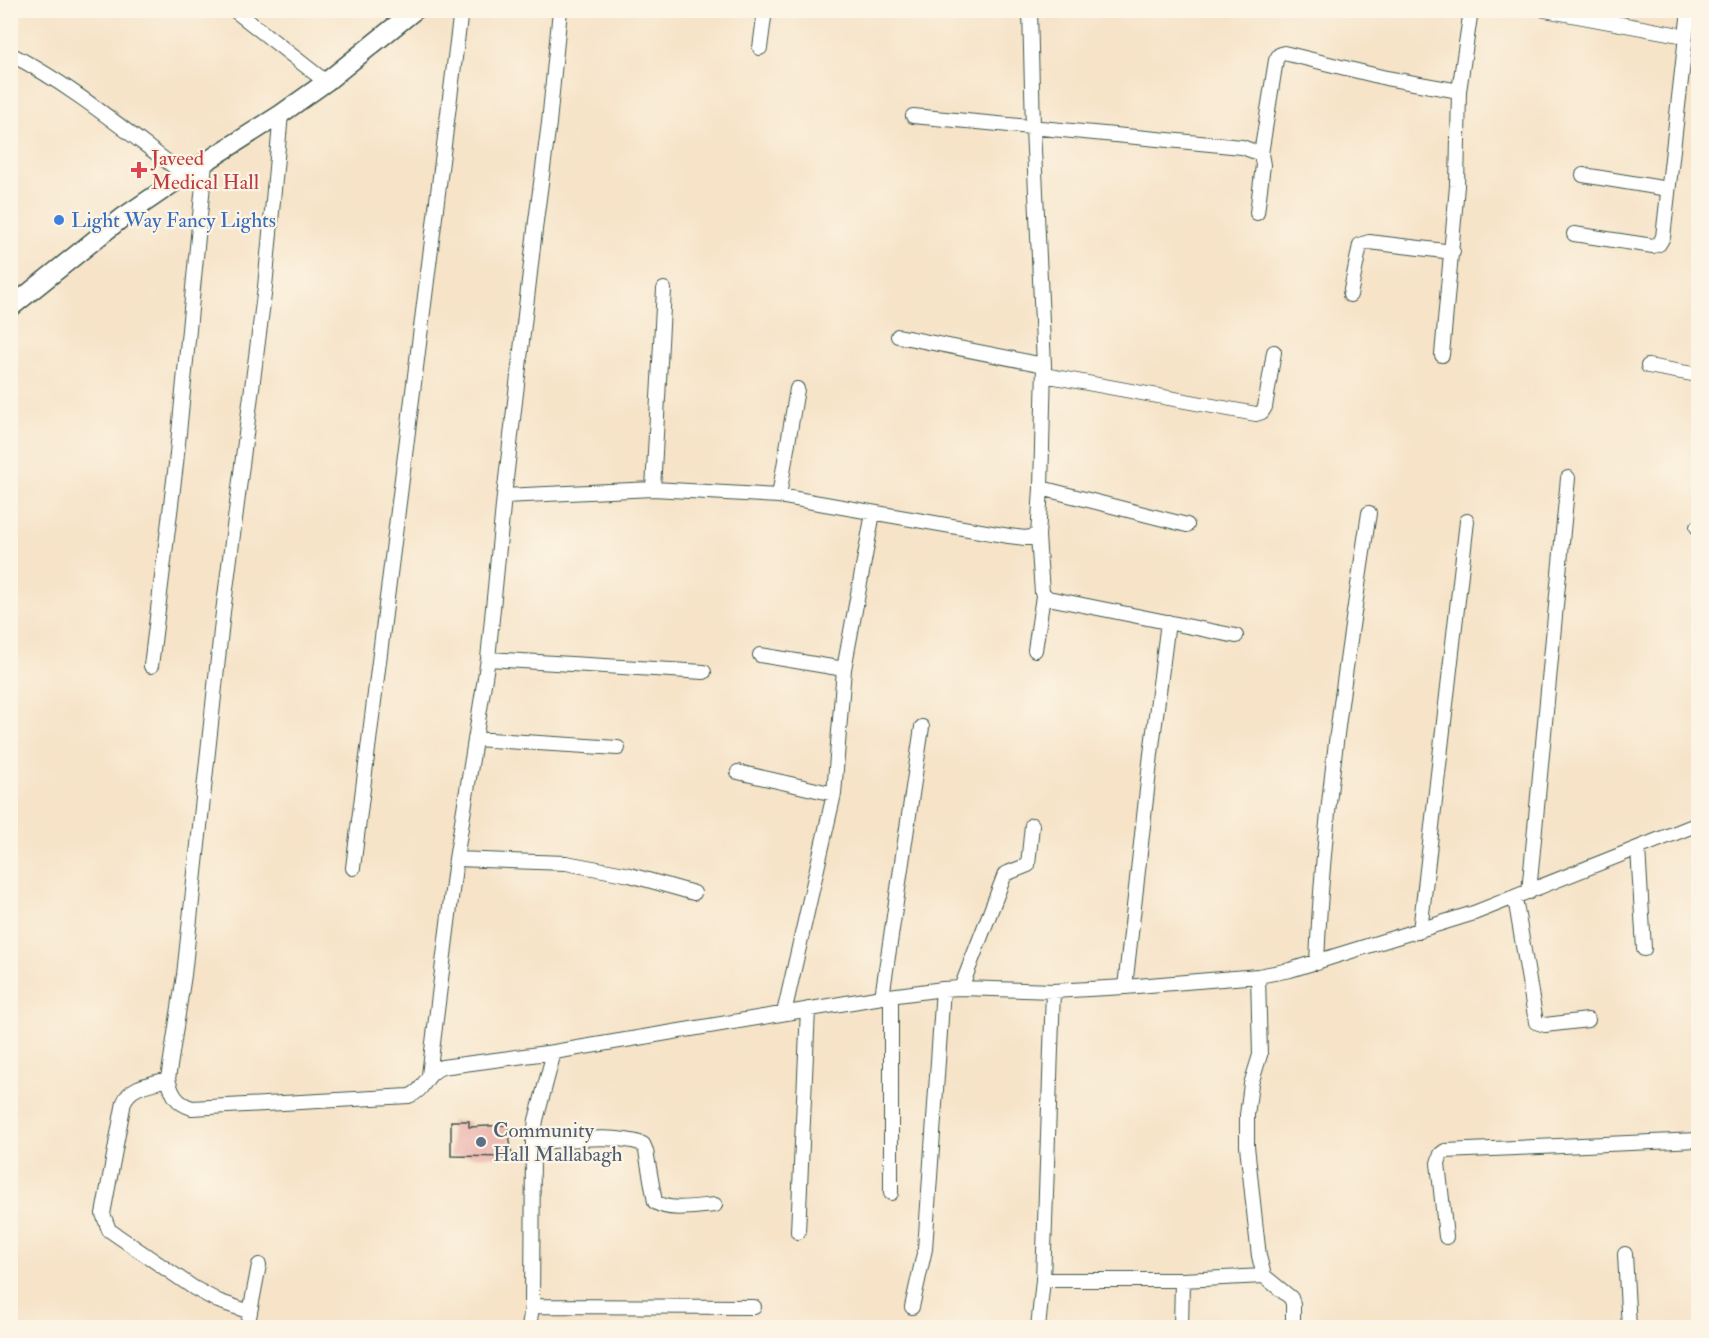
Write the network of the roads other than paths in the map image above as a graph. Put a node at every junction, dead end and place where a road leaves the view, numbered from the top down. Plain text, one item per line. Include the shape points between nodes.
1 (234, 10) edge
2 (416, 10) edge
3 (461, 10) edge
4 (560, 10) edge
5 (765, 10) edge
6 (1030, 10) edge
7 (1471, 10) edge
8 (1545, 10) edge
9 (1689, 10) edge
10 (1685, 36) junction
11 (760, 48) dead end
12 (10, 54) edge
13 (326, 82) junction
14 (1459, 91) junction
15 (281, 114) junction
16 (913, 116) dead end
17 (1033, 128) junction
18 (1261, 153) junction
19 (205, 164) junction
20 (185, 175) junction
21 (1583, 175) dead end
22 (1668, 189) junction
23 (1257, 213) dead end
24 (1574, 234) dead end
25 (1452, 252) junction
26 (664, 289) dead end
27 (1350, 294) dead end
28 (10, 308) edge
29 (898, 336) dead end
30 (1274, 352) dead end
31 (1442, 355) dead end
32 (1648, 366) dead end
33 (1044, 370) junction
34 (1698, 375) edge
35 (797, 388) dead end
36 (1568, 478) dead end
37 (1041, 488) junction
38 (653, 489) junction
39 (504, 496) junction
40 (779, 496) junction
41 (873, 513) junction
42 (1369, 513) dead end
43 (1467, 521) dead end
44 (1187, 525) dead end
45 (1038, 536) junction
46 (1043, 596) junction
47 (1168, 622) junction
48 (1236, 636) dead end
49 (1035, 650) dead end
50 (760, 655) dead end
51 (488, 658) junction
52 (151, 666) dead end
53 (844, 669) junction
54 (704, 672) dead end
55 (922, 727) dead end
56 (475, 739) junction
57 (618, 748) dead end
58 (738, 772) dead end
59 (834, 794) junction
60 (1698, 824) edge
61 (1032, 825) dead end
62 (1638, 848) junction
63 (456, 859) junction
64 (353, 868) dead end
65 (1529, 892) junction
66 (694, 893) dead end
67 (1515, 898) junction
68 (1420, 931) junction
69 (1644, 949) dead end
70 (1317, 963) junction
71 (1258, 976) junction
72 (1125, 987) junction
73 (961, 988) junction
74 (943, 989) junction
75 (1053, 991) junction
76 (886, 996) junction
77 (808, 1009) junction
78 (784, 1013) junction
79 (1587, 1020) dead end
80 (554, 1052) junction
81 (429, 1075) junction
82 (168, 1079) junction
83 (1698, 1140) edge
84 (533, 1142) junction
85 (891, 1193) dead end
86 (715, 1205) dead end
87 (798, 1232) dead end
88 (1446, 1237) dead end
89 (1625, 1254) dead end
90 (259, 1265) dead end
91 (1264, 1276) junction
92 (1043, 1280) junction
93 (1182, 1280) junction
94 (532, 1306) junction
95 (912, 1306) dead end
96 (754, 1307) dead end
97 (250, 1312) junction
98 (247, 1328) edge
99 (529, 1328) edge
100 (1038, 1328) edge
101 (1181, 1328) edge
102 (1293, 1328) edge
103 (1629, 1328) edge

1 - 13 street
2 - 13 street
3 - 64 street
4 - 39 street
5 - 11 street
6 - 17 street
7 - 14 street
8 - 10 street
9 - 10 street
10 - 22 street
12 - 20 street via 58,83
13 - 15 street
14 - 18 street via 1284,53 1276,60
14 - 25 street
15 - 19 street
15 - 82 street via 265,287 223,612 184,975
16 - 17 street
17 - 18 street via 1242,147
17 - 33 street
18 - 23 street
19 - 20 street
19 - 52 street via 176,464
20 - 28 street via 122,218
21 - 22 street
22 - 24 street via 1659,244
25 - 27 street via 1369,242 1360,245
25 - 31 street
26 - 38 street
29 - 33 street
30 - 33 street via 1265,407 1256,414
32 - 34 street
33 - 37 street
35 - 40 street
36 - 65 street
37 - 44 street
37 - 45 street
38 - 39 street
38 - 40 street
39 - 51 street
40 - 41 street
41 - 45 street via 1009,536
41 - 53 street
42 - 70 street via 1334,753
43 - 68 street
45 - 46 street
46 - 47 street
46 - 49 street
47 - 48 street
47 - 72 street
50 - 53 street
51 - 54 street
51 - 56 street
53 - 59 street
55 - 76 street
56 - 57 street
56 - 63 street
58 - 59 street
59 - 78 street
60 - 62 street
61 - 73 street via 1028,865 1005,874
62 - 65 street
62 - 69 street
63 - 66 street via 566,864 640,877
63 - 81 street
65 - 67 street
67 - 68 street
67 - 79 street via 1536,1022 1545,1025
68 - 70 street
70 - 71 street
71 - 72 street
71 - 91 street via 1260,1054 1246,1115
72 - 75 street
73 - 74 street
73 - 75 street
74 - 76 street
74 - 95 street via 925,1249
75 - 92 street
76 - 77 street
76 - 85 street
77 - 78 street
77 - 87 street
78 - 80 street
80 - 81 street via 442,1067
80 - 84 street
81 - 82 street via 416,1094 409,1096 192,1108 172,1095
82 - 97 street via 134,1089 124,1102 103,1214 105,1224 194,1288
83 - 88 street via 1445,1152 1438,1163
84 - 86 street via 613,1139 643,1144 655,1202 661,1206
84 - 94 street
89 - 103 street
90 - 97 street
91 - 93 street
91 - 102 street via 1291,1298
92 - 93 street
92 - 100 street
93 - 101 street
94 - 96 street
94 - 99 street
97 - 98 street

